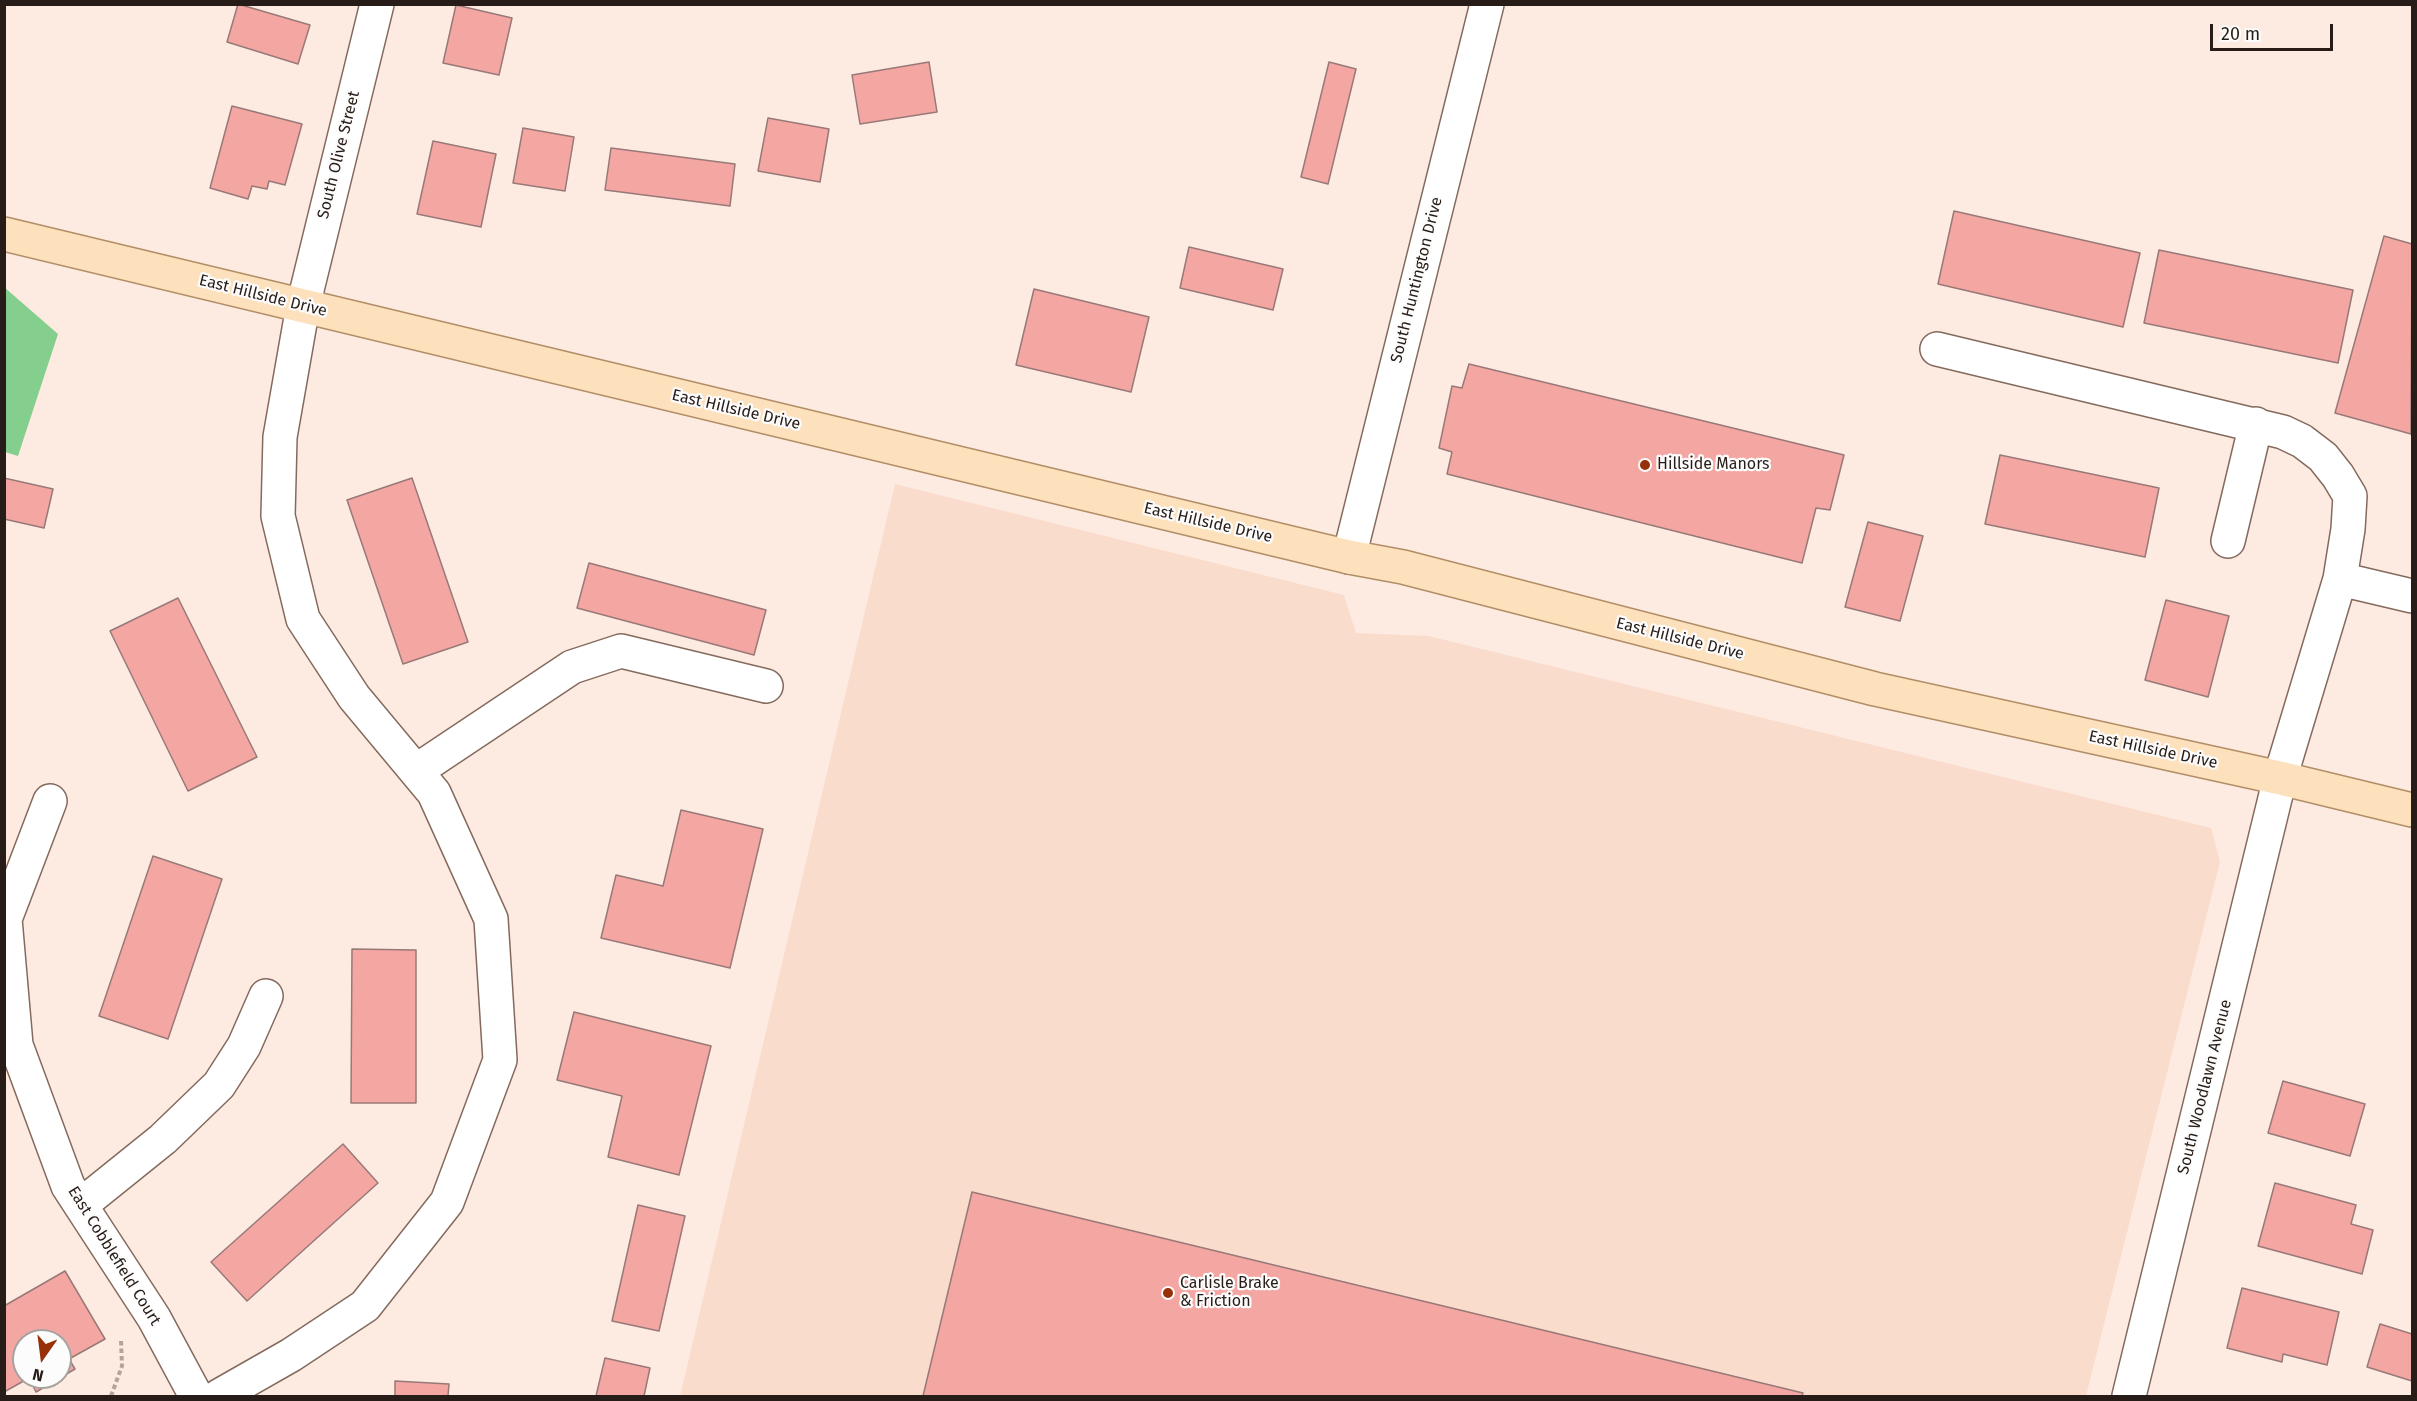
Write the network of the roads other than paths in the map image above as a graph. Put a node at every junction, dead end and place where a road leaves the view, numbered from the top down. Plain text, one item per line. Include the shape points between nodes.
1 (377, 4) edge
2 (1487, 4) edge
3 (4, 234) edge
4 (303, 306) junction
5 (1937, 349) dead end
6 (2256, 424) junction
7 (2228, 541) dead end
8 (1349, 557) junction
9 (2340, 579) junction
10 (2412, 596) edge
11 (766, 686) dead end
12 (416, 771) junction
13 (2280, 778) junction
14 (50, 801) dead end
15 (2412, 810) edge
16 (266, 996) dead end
17 (81, 1205) junction
18 (196, 1396) edge
19 (219, 1396) edge
20 (2129, 1396) edge

1 - 4 street, South Olive Street
2 - 8 street, South Huntington Drive
3 - 4 main road, East Hillside Drive
4 - 8 main road, East Hillside Drive
4 - 12 street, South Olive Street via 280,437 278,516 303,619 354,697
5 - 6 street, South Woodlawn Avenue via 2098,390
6 - 7 street
6 - 9 street, South Woodlawn Avenue via 2302,441 2323,457 2350,496
8 - 13 main road, East Hillside Drive via 1403,567 1875,688
9 - 10 street
9 - 13 street, South Woodlawn Avenue
11 - 12 street via 621,651 572,667
12 - 19 street, South Olive Street via 434,793 491,919 500,1060 447,1202 365,1306
13 - 15 main road, East Hillside Drive
13 - 20 street, South Woodlawn Avenue
14 - 17 street, East Cobblefield Court via 5,919 16,1045 68,1186
16 - 17 street via 244,1046 219,1085 163,1138
17 - 18 street, East Cobblefield Court via 154,1318

